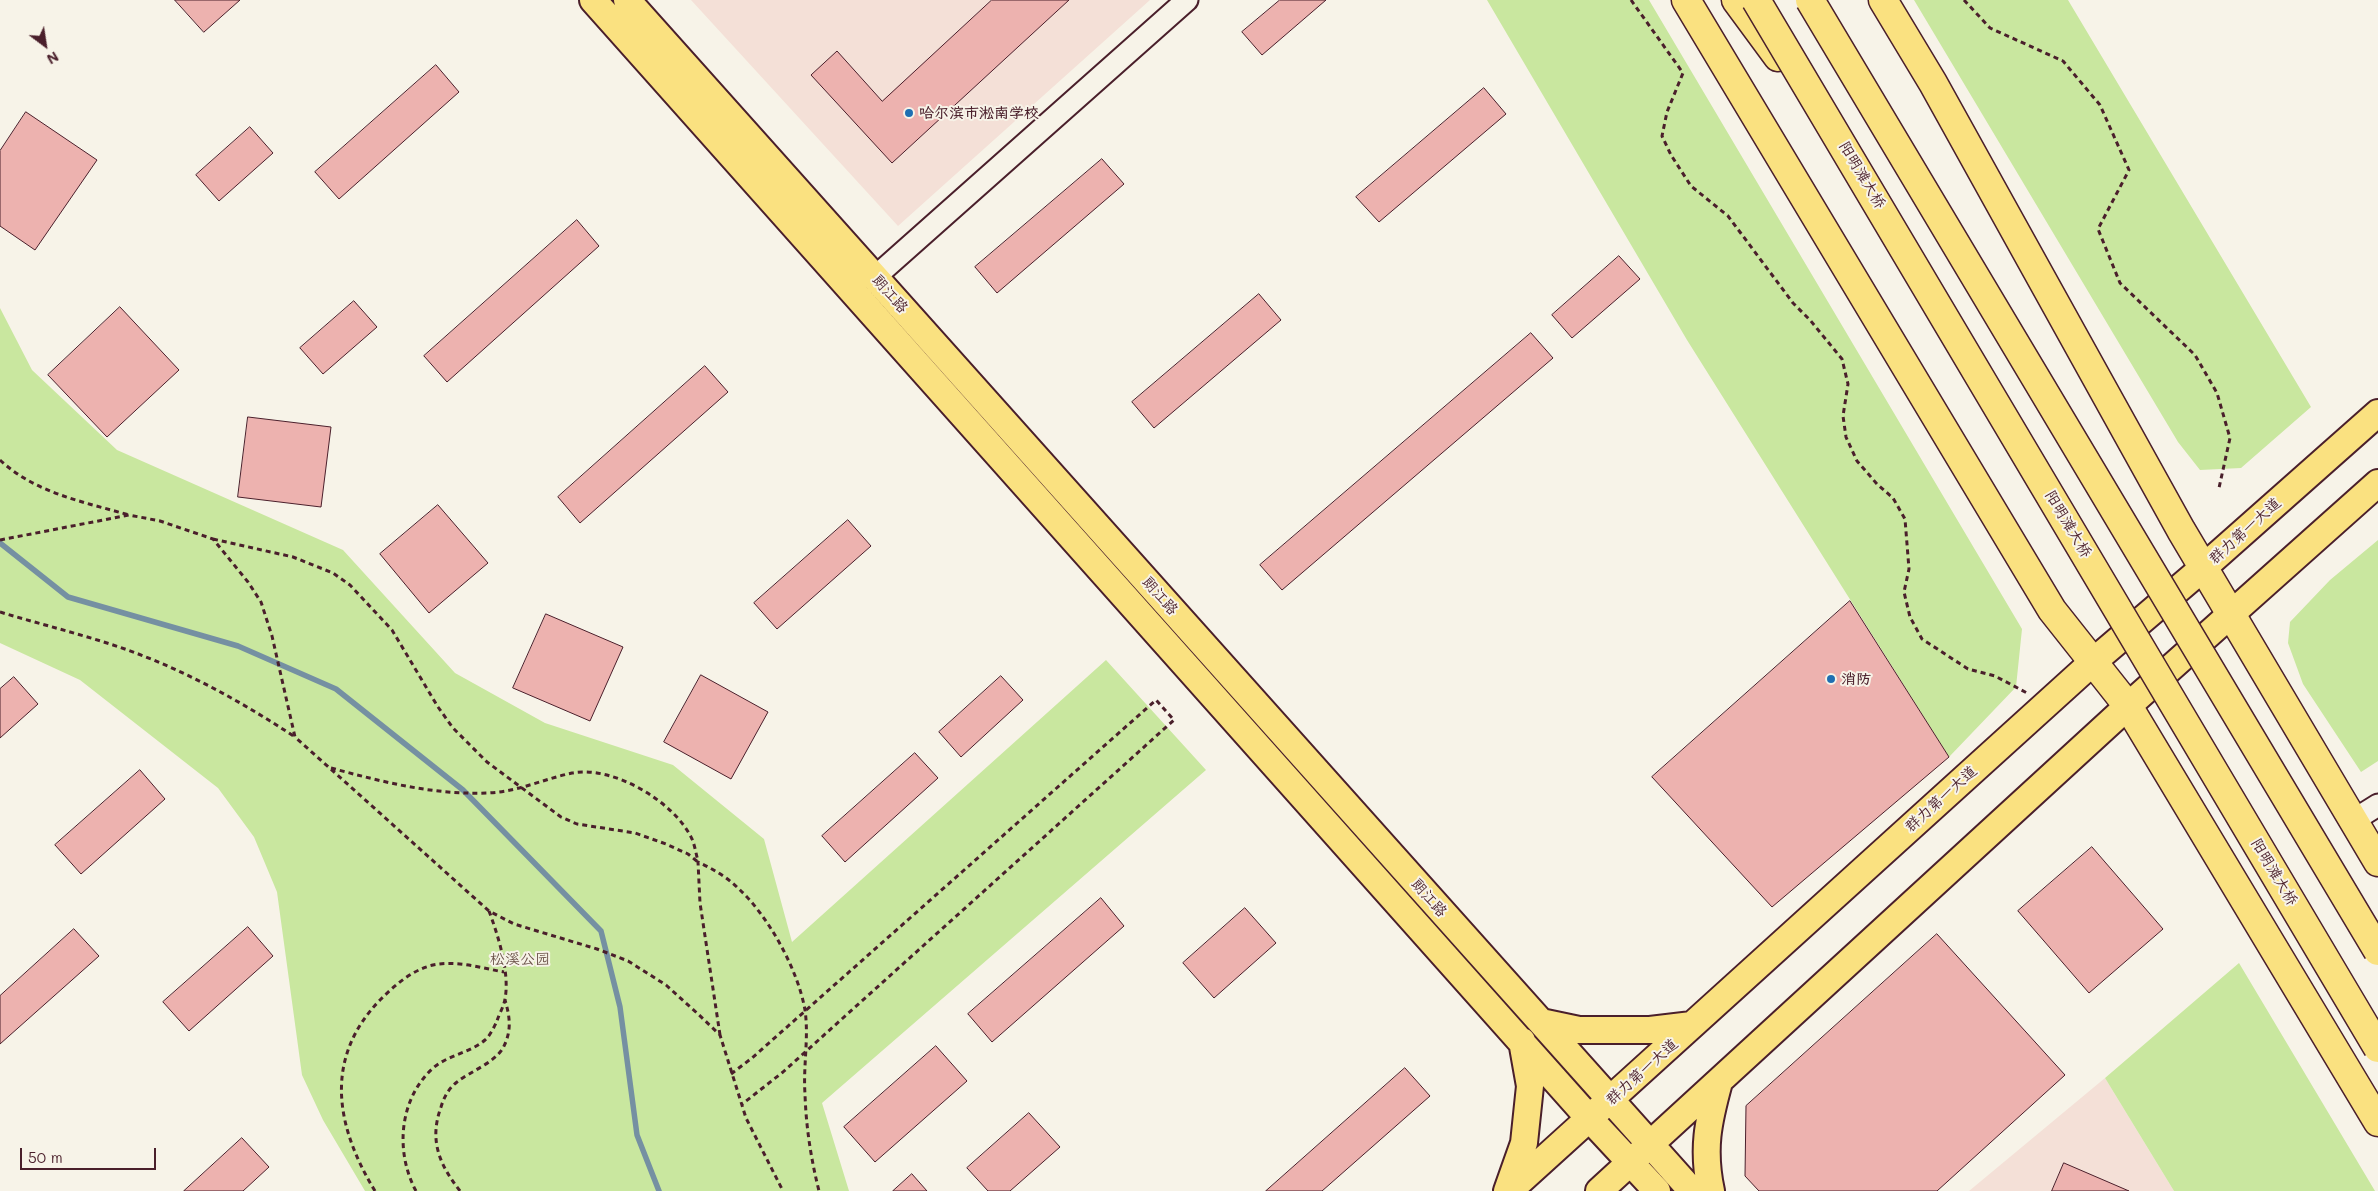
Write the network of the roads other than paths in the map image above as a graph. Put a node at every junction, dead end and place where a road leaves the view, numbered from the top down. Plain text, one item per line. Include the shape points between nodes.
1 (593, 0) edge
2 (627, 0) edge
3 (1187, 0) edge
4 (1686, 0) edge
5 (1736, 0) edge
6 (1756, 0) edge
7 (1810, 0) edge
8 (1883, 0) edge
9 (1840, 138) junction
10 (875, 278) junction
11 (2378, 412) edge
12 (2378, 483) edge
13 (2203, 568) junction
14 (2231, 615) junction
15 (2094, 661) junction
16 (2128, 706) junction
17 (2378, 805) edge
18 (2354, 820) junction
19 (2378, 862) edge
20 (2378, 951) edge
21 (1541, 1022) junction
22 (1692, 1025) junction
23 (1522, 1041) junction
24 (2378, 1048) edge
25 (1719, 1082) junction
26 (1611, 1100) junction
27 (1589, 1118) junction
28 (2378, 1122) edge
29 (1650, 1145) junction
30 (1630, 1162) junction
31 (1508, 1191) edge
32 (1598, 1191) edge
33 (1657, 1191) edge
34 (1692, 1191) edge
35 (1711, 1191) edge

1 - 23 main road, 朗江路
2 - 10 main road, 朗江路
3 - 10 street
4 - 15 highway via 2052,610
5 - 9 highway, bridge
6 - 9 highway, 阳明滩大桥, bridge
7 - 20 highway, bridge
8 - 13 highway via 1938,92
9 - 24 highway, 阳明滩大桥, bridge
10 - 21 main road, 朗江路
11 - 13 main road, 群力第一大道
12 - 14 main road
13 - 14 highway
13 - 15 main road, 群力第一大道
14 - 16 main road
14 - 18 highway
15 - 16 highway
15 - 22 main road, 群力第一大道
16 - 25 main road
16 - 28 highway
17 - 18 street
18 - 19 highway
21 - 22 main road via 1579,1030 1650,1030
21 - 26 main road, 朗江路
22 - 26 main road, 群力第一大道
23 - 27 main road, 朗江路
23 - 31 main road via 1530,1086 1524,1144
25 - 29 main road
25 - 35 main road via 1707,1125 1707,1172
26 - 27 main road, 群力第一大道
26 - 29 main road, 朗江路
27 - 30 main road, 朗江路
27 - 31 main road, 群力第一大道
29 - 30 main road
29 - 34 main road, 朗江路
30 - 32 main road
30 - 33 main road, 朗江路

